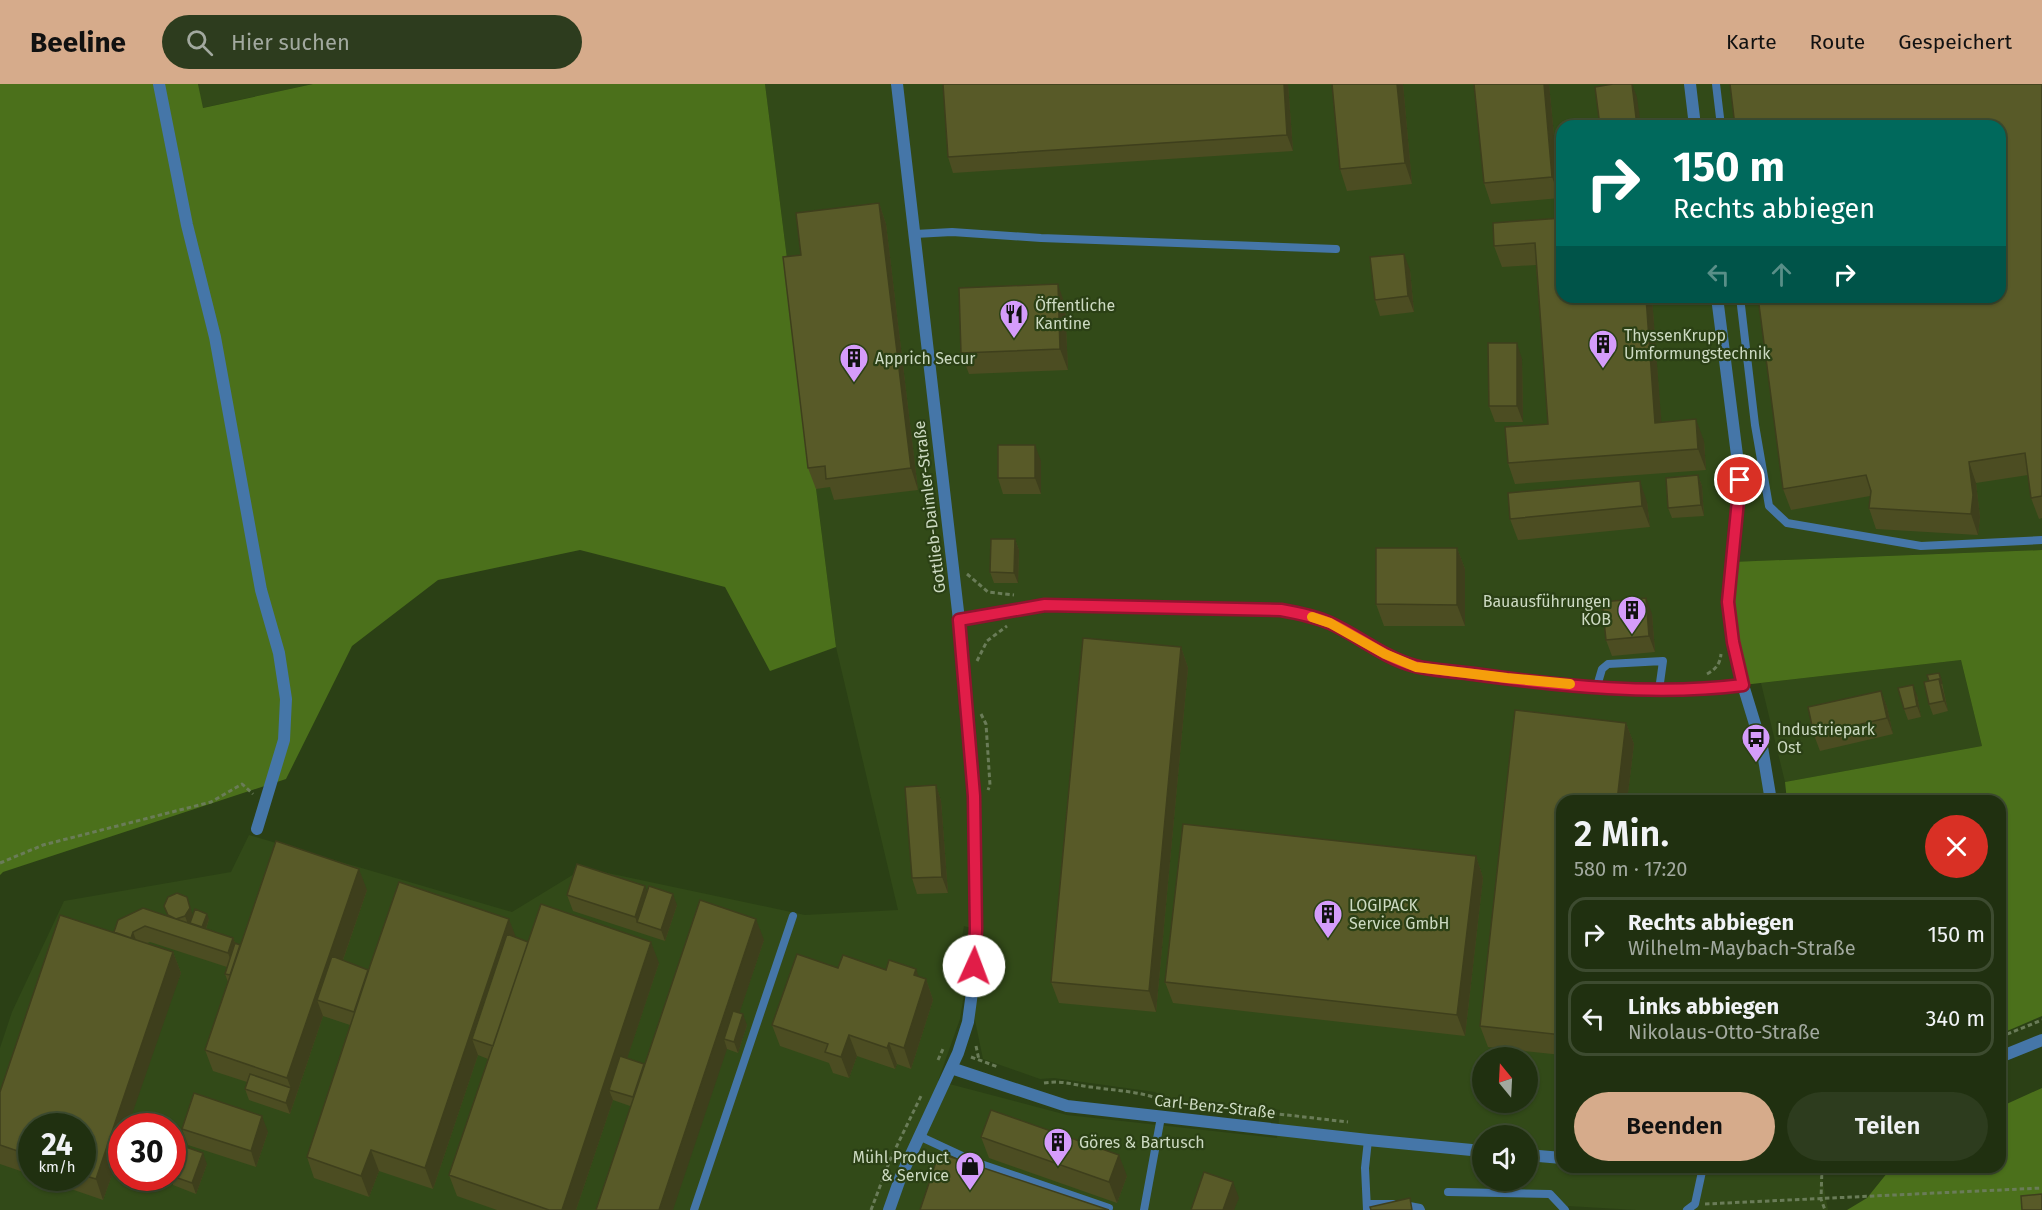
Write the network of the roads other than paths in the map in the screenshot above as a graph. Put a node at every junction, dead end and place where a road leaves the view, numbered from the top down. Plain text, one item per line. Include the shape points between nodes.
1 (159, 84) edge
2 (897, 84) edge
3 (1690, 84) edge
4 (1716, 84) edge
5 (1694, 120) edge
6 (1719, 120) edge
7 (915, 234) junction
8 (1336, 249) dead end
9 (1718, 303) edge
10 (1741, 303) edge
11 (2042, 540) edge
12 (959, 620) junction
13 (1743, 685) junction
14 (1597, 686) junction
15 (1659, 690) junction
16 (1771, 795) edge
17 (257, 829) dead end
18 (793, 916) dead end
19 (2042, 1040) edge
20 (2006, 1055) edge
21 (951, 1068) junction
22 (1161, 1117) junction
23 (919, 1136) junction
24 (1368, 1140) junction
25 (1472, 1149) edge
26 (1538, 1156) edge
27 (1556, 1157) edge
28 (1702, 1173) edge
29 (1448, 1192) dead end
30 (1367, 1207) edge
31 (1109, 1208) edge
32 (694, 1210) edge
33 (889, 1210) edge
34 (1144, 1210) edge
35 (1421, 1210) edge
36 (1565, 1210) edge
37 (1687, 1210) edge

1 - 17 street via 286,699 284,740
2 - 7 street, Gottlieb-Daimler-Straße
3 - 5 street
4 - 6 lane
7 - 8 lane via 952,232
7 - 12 street, Gottlieb-Daimler-Straße
9 - 13 street via 1740,480 1728,602
10 - 11 lane via 1769,506 1787,523 1921,546
12 - 14 street via 1045,605 1281,610 1330,623 1416,667
12 - 21 street, Gottlieb-Daimler-Straße via 974,796 976,929 968,1022
13 - 15 street
13 - 16 street via 1762,747
14 - 15 street
14 - 15 lane via 1602,669 1608,664 1663,661
18 - 32 lane
19 - 20 street
21 - 22 street, Carl-Benz-Straße via 1067,1106
21 - 23 street, Gottlieb-Daimler-Straße
22 - 24 street, Carl-Benz-Straße
22 - 34 lane
23 - 31 lane via 975,1162
23 - 33 street, Gottlieb-Daimler-Straße
24 - 25 street, Carl-Benz-Straße
24 - 30 lane
26 - 27 street
28 - 37 lane via 1695,1204
29 - 36 lane via 1550,1194
30 - 35 lane via 1400,1204

